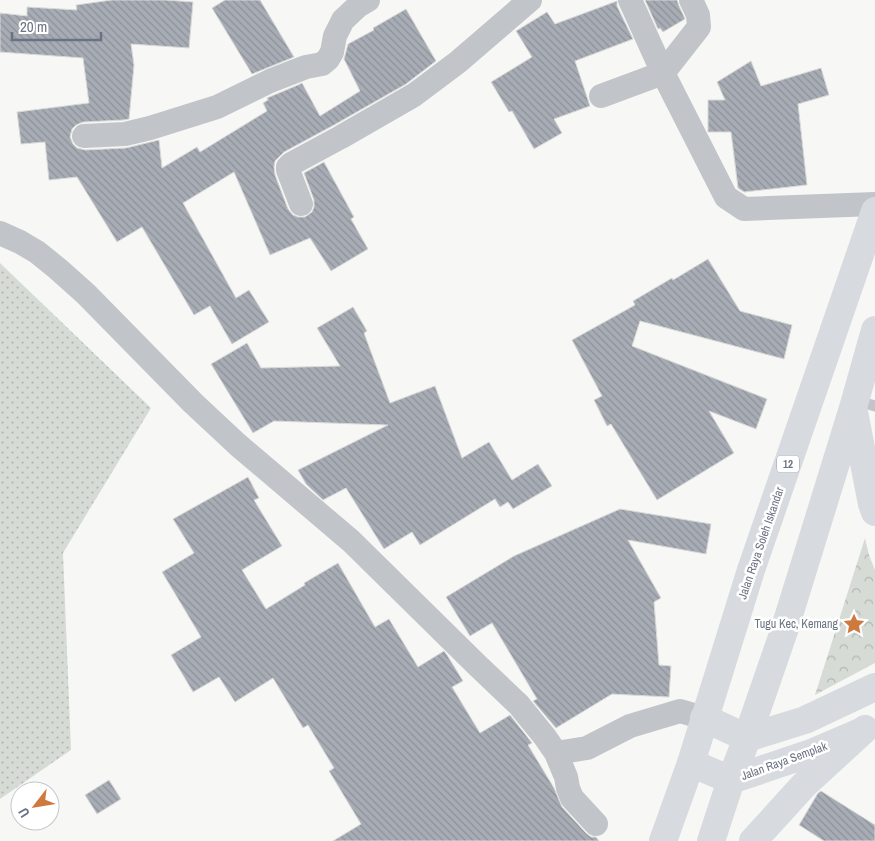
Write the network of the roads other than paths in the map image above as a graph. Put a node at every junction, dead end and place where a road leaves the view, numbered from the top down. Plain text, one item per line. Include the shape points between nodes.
1 (368, 0) edge
2 (530, 0) edge
3 (630, 0) edge
4 (691, 0) edge
5 (663, 73) junction
6 (601, 96) dead end
7 (84, 136) dead end
8 (301, 204) dead end
9 (875, 204) edge
10 (875, 211) edge
11 (0, 232) edge
12 (875, 330) edge
13 (861, 405) edge
14 (875, 512) edge
15 (875, 687) edge
16 (704, 718) junction
17 (870, 726) edge
18 (747, 738) junction
19 (556, 753) junction
20 (691, 763) junction
21 (731, 780) junction
22 (596, 824) dead end
23 (663, 841) edge
24 (711, 841) edge
25 (753, 841) edge

1 - 7 street via 343,20 332,52 322,64 270,81 218,107 150,128 125,134
2 - 8 street via 414,95 291,164 288,170
3 - 5 street
4 - 5 street via 698,14 699,27
5 - 6 street
5 - 9 street via 726,197 744,209
10 - 16 main road, Jalan Raya Soleh Iskandar / 12 via 751,570
11 - 19 street via 37,252 58,269 238,445 351,541 519,705
12 - 13 main road
13 - 14 main road
13 - 18 main road
15 - 18 main road via 806,720
16 - 18 main road
16 - 19 street via 680,711 630,726 587,748
16 - 20 main road, Jalan Raya Soleh Iskandar / 12
17 - 21 main road, Jalan Raya Semplak via 811,752
17 - 25 main road via 804,785
18 - 21 main road
19 - 22 street via 572,798
20 - 21 main road, Jalan Raya Semplak
20 - 23 main road, 12
21 - 24 main road

